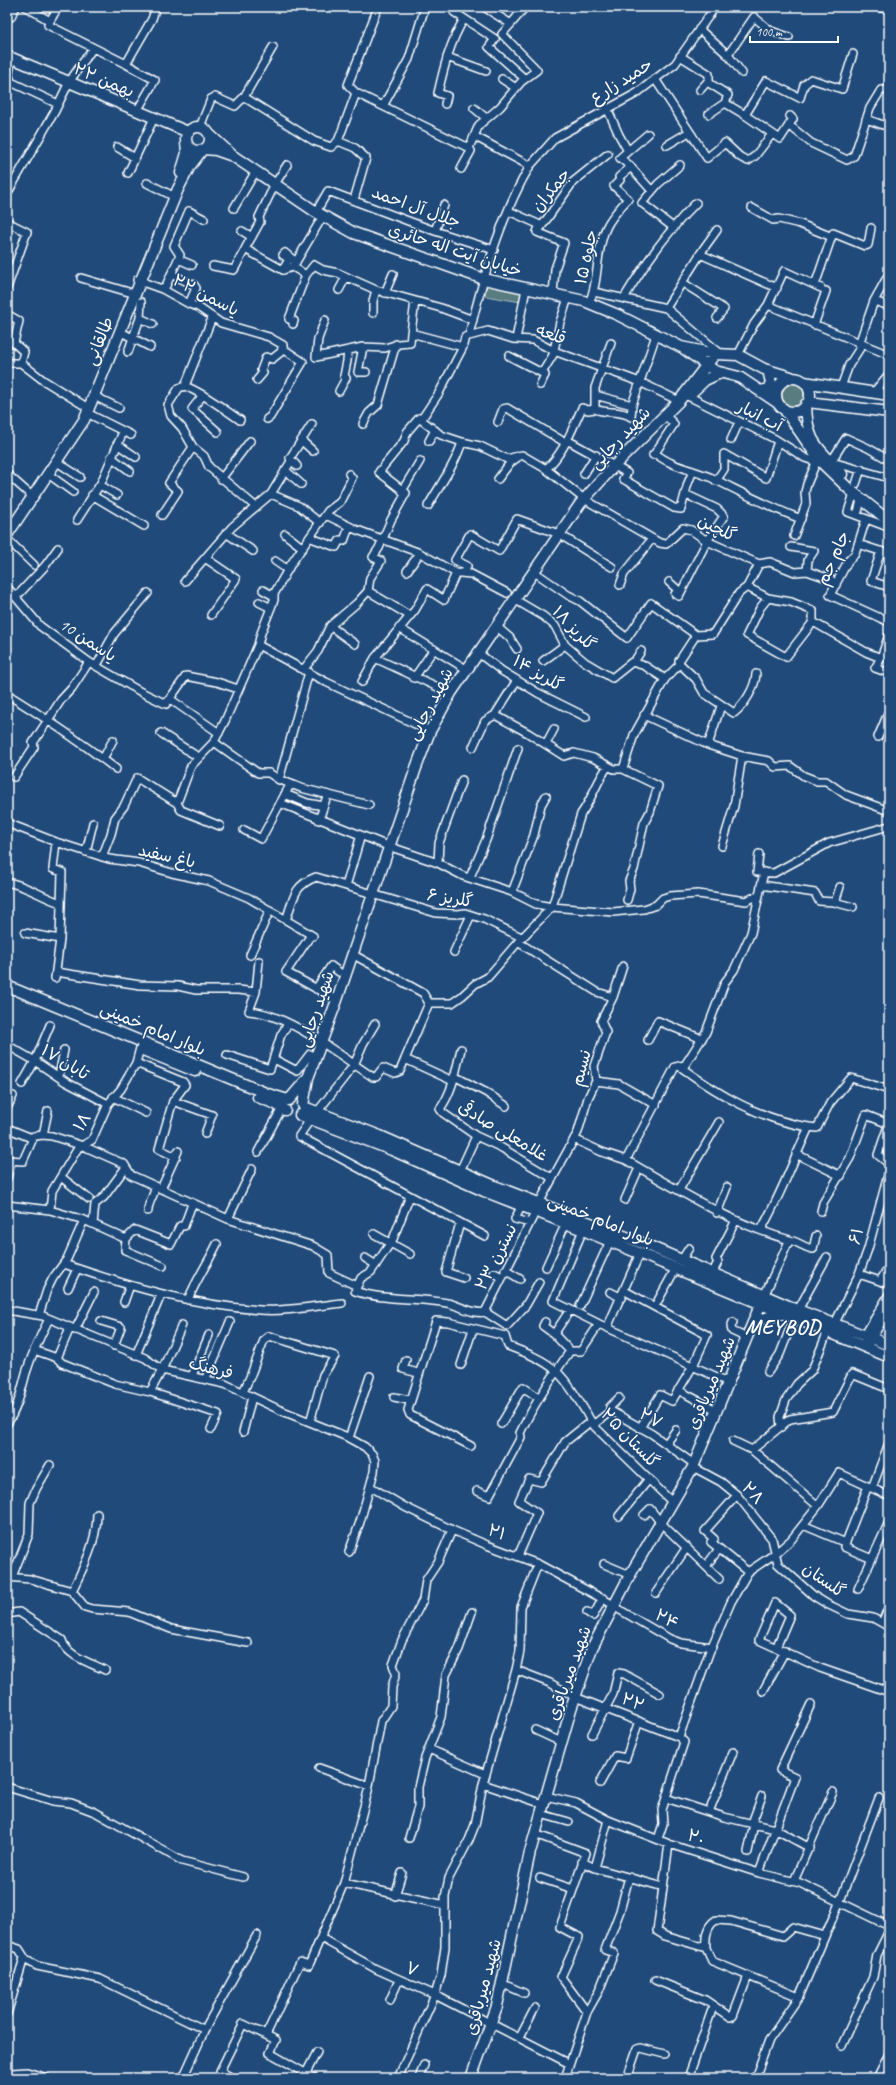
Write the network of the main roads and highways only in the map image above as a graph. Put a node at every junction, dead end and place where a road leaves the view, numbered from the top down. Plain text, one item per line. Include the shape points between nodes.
1 (9, 57) edge
2 (208, 134) junction
3 (187, 137) junction
4 (203, 150) junction
5 (233, 156) junction
6 (139, 281) junction
7 (681, 347) junction
8 (718, 354) junction
9 (706, 364) junction
10 (768, 370) junction
11 (720, 373) junction
12 (791, 377) junction
13 (804, 382) junction
14 (760, 391) junction
15 (889, 394) edge
16 (679, 401) junction
17 (807, 403) junction
18 (781, 406) junction
19 (87, 409) junction
20 (889, 412) edge
21 (820, 456) junction
22 (829, 465) junction
23 (31, 496) junction
24 (889, 514) edge
25 (889, 521) edge
26 (7, 529) edge
27 (7, 535) edge
28 (7, 986) edge
29 (7, 992) edge
30 (308, 1078) junction
31 (286, 1105) junction
32 (302, 1109) junction
33 (538, 1207) junction
34 (679, 1264) junction
35 (889, 1296) edge
36 (750, 1300) junction
37 (762, 1300) junction
38 (889, 1307) edge
39 (781, 1313) junction
40 (796, 1314) junction
41 (754, 1322) junction
42 (831, 1328) junction
43 (869, 1337) junction
44 (889, 1346) edge
45 (865, 1347) junction
46 (889, 1356) edge
47 (471, 2078) edge

1 - 3 main road, ۲۲ بهمن via 154,118
2 - 3 main road via 200,127 192,128
2 - 4 main road via 209,141
2 - 5 main road
3 - 4 main road via 194,150
3 - 6 main road, طالقانی via 185,163
4 - 5 main road via 216,150
4 - 6 main road, طالقانی via 190,166 178,189
5 - 7 main road, خیابان آیت اله حائری via 320,214 354,232 484,279 589,304 618,315
6 - 19 main road, طالقانی via 121,332
6 - 19 main road, طالقانی
7 - 8 main road
7 - 9 main road
8 - 9 main road
8 - 10 main road via 738,355
9 - 11 main road
9 - 16 main road
10 - 12 main road
10 - 14 main road via 771,383 768,389
11 - 14 main road via 739,377
11 - 16 main road via 705,380
12 - 13 main road
12 - 18 main road via 779,384 776,391
13 - 15 main road
13 - 17 main road via 810,395
14 - 18 main road
16 - 30 main road, شهید رجایی via 584,499 533,571 511,596 496,626 466,669 430,731
17 - 18 main road via 798,411 791,412
17 - 20 main road
17 - 21 main road via 809,432
18 - 21 main road
19 - 23 main road, طالقانی
19 - 23 main road, طالقانی via 57,462
21 - 22 main road
22 - 24 main road via 867,499
22 - 25 main road
23 - 26 main road, طالقانی
23 - 27 main road, طالقانی
28 - 31 main road, بلوار امام خمینی via 268,1094
29 - 31 main road, بلوار امام خمینی
30 - 31 main road
30 - 32 main road
31 - 32 main road via 299,1101
31 - 32 main road via 289,1114
32 - 33 main road, بلوار امام خمینی via 318,1112 460,1171
32 - 33 main road, بلوار امام خمینی via 310,1120 392,1150 522,1205
33 - 34 main road, بلوار امام خمینی via 642,1243
33 - 34 main road, بلوار امام خمینی via 566,1223 640,1253
34 - 36 main road, بلوار امام خمینی
34 - 37 main road, بلوار امام خمینی via 712,1274
35 - 43 main road
36 - 37 main road, بلوار امام خمینی
36 - 41 main road
37 - 39 main road, بلوار امام خمینی
37 - 40 main road, بلوار امام خمینی
37 - 41 main road, شهید میرباقری
38 - 43 main road
39 - 40 main road, بلوار امام خمینی
39 - 41 main road
40 - 42 main road, بلوار امام خمینی
41 - 47 main road, شهید میرباقری via 694,1466 630,1575 592,1648 561,1742 535,1834 492,2024
42 - 43 main road, بلوار امام خمینی
42 - 45 main road, بلوار امام خمینی
43 - 44 main road, بلوار امام خمینی
43 - 45 main road
45 - 46 main road, بلوار امام خمینی

